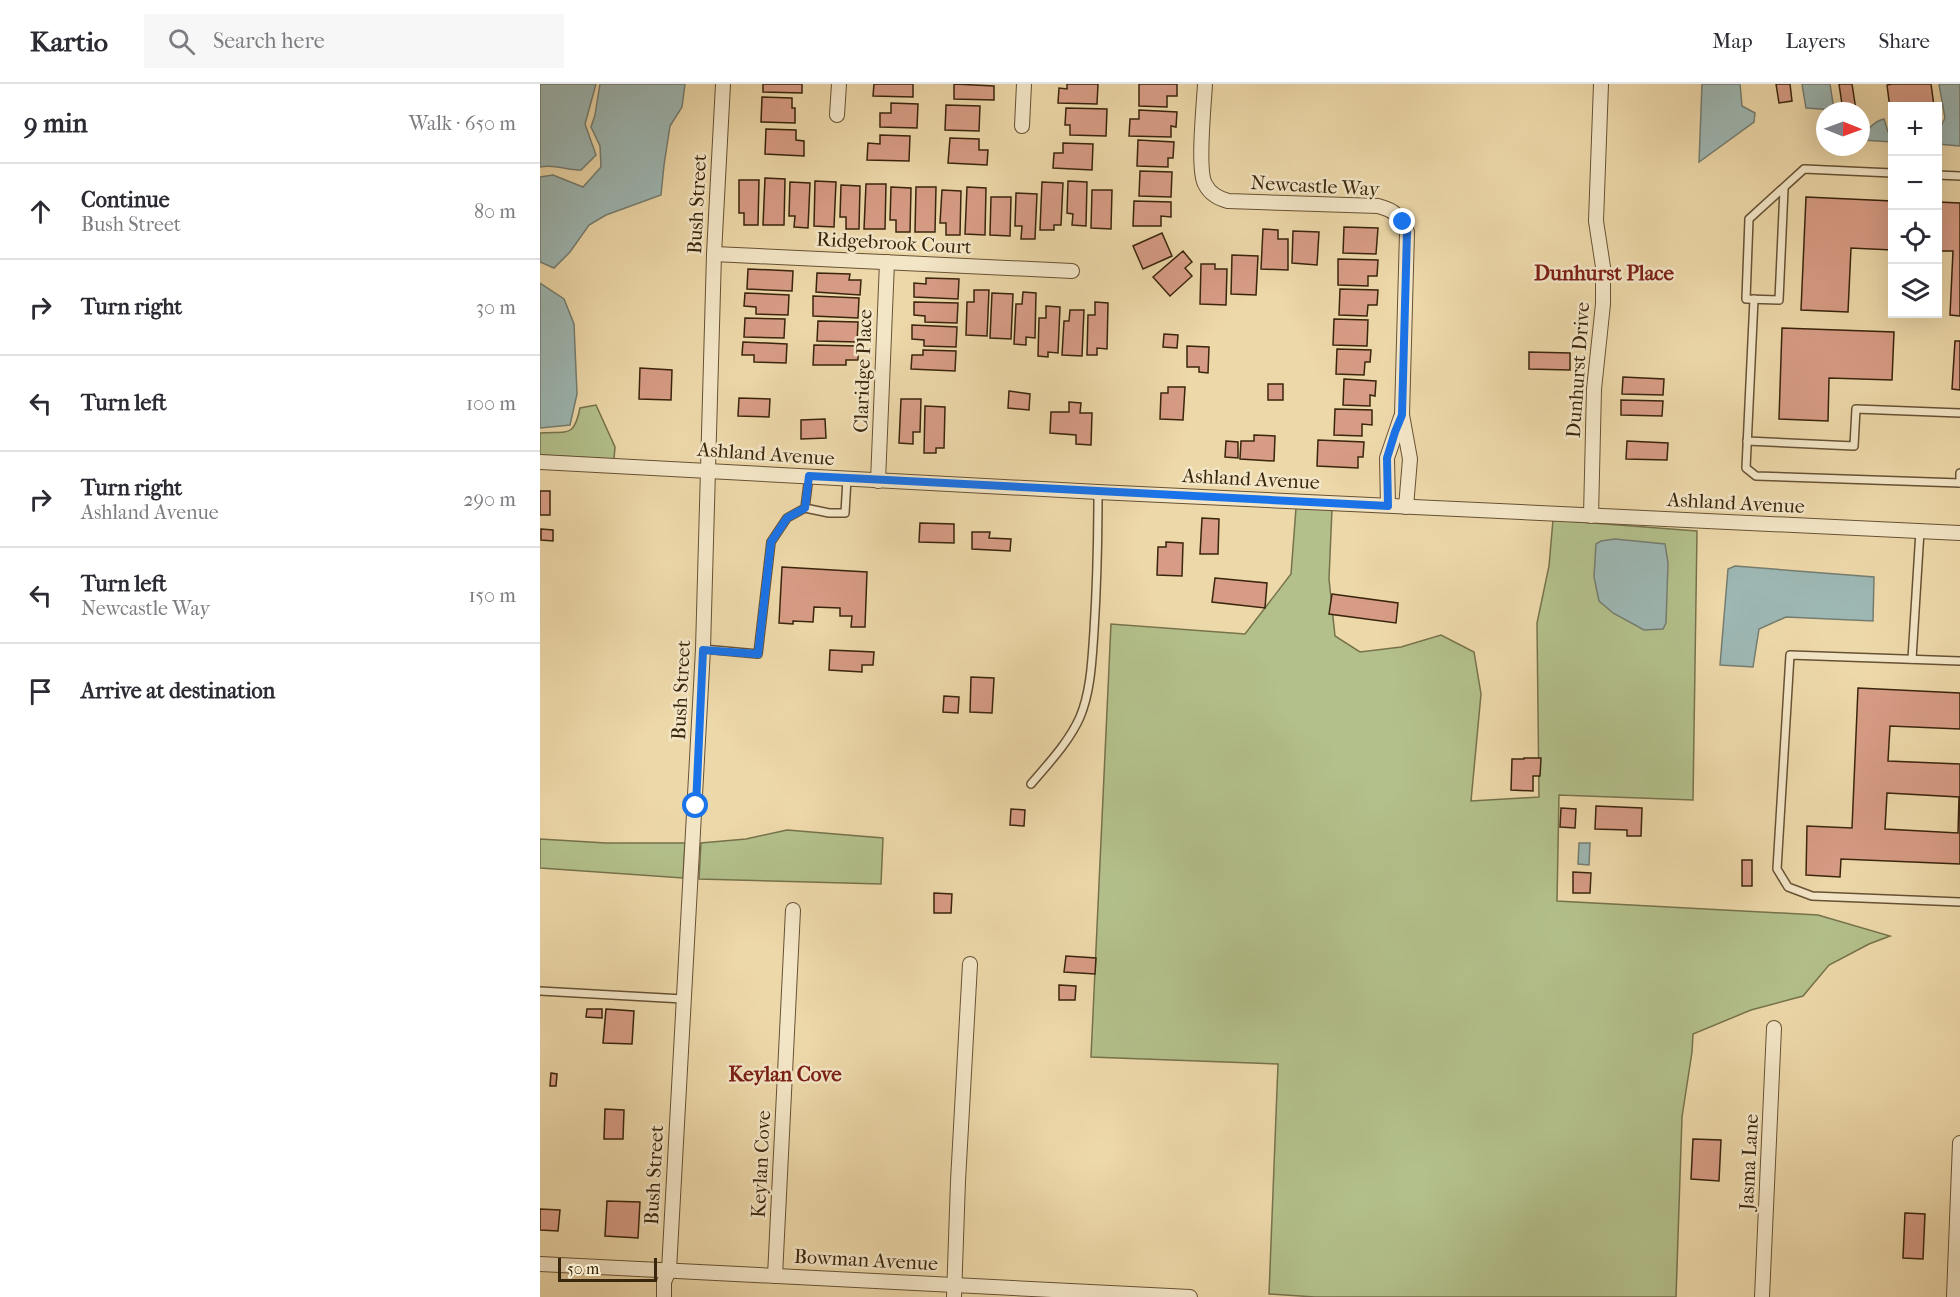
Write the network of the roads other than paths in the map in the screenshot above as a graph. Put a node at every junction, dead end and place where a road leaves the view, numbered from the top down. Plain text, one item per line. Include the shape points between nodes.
1 (723, 84) edge
2 (839, 84) edge
3 (1024, 84) edge
4 (1205, 84) edge
5 (1601, 84) edge
6 (837, 115) dead end
7 (1022, 126) dead end
8 (1888, 173) edge
9 (1942, 175) edge
10 (1960, 176) edge
11 (1784, 189) junction
12 (714, 254) junction
13 (887, 262) junction
14 (1072, 271) dead end
15 (1754, 299) junction
16 (1960, 413) edge
17 (1402, 415) junction
18 (1748, 441) junction
19 (540, 462) edge
20 (708, 470) junction
21 (1960, 473) edge
22 (809, 476) junction
23 (847, 479) junction
24 (878, 481) junction
25 (1960, 483) edge
26 (1098, 492) junction
27 (1388, 506) junction
28 (1406, 507) junction
29 (805, 508) junction
30 (1591, 516) junction
31 (1920, 531) junction
32 (1960, 533) edge
33 (703, 650) junction
34 (1912, 659) junction
35 (1960, 661) edge
36 (1031, 784) dead end
37 (1960, 902) edge
38 (793, 910) dead end
39 (970, 964) dead end
40 (540, 991) edge
41 (683, 999) junction
42 (1774, 1028) dead end
43 (1960, 1143) edge
44 (540, 1264) edge
45 (669, 1270) junction
46 (775, 1276) junction
47 (955, 1291) edge
48 (664, 1297) edge
49 (1170, 1297) edge
50 (1190, 1297) edge
51 (1762, 1297) edge
52 (1954, 1297) edge

1 - 12 street, Bush Street
2 - 6 street
3 - 7 street
4 - 17 street, Newcastle Way via 1202,174 1218,198 1378,206 1388,208 1403,222 1407,232
5 - 30 street, Dunhurst Drive via 1596,221 1603,304 1594,389
8 - 11 lane via 1804,170
9 - 10 lane
11 - 15 lane via 1749,219 1746,299
11 - 15 lane via 1779,300
12 - 13 street, Ridgebrook Court
12 - 20 street, Bush Street
13 - 14 street, Ridgebrook Court
13 - 24 street, Claridge Place
15 - 18 lane
16 - 18 lane via 1856,409 1854,446
17 - 27 street, Newcastle Way via 1387,458
17 - 28 street, Newcastle Way via 1410,459
18 - 25 lane via 1746,468 1756,476
19 - 20 street, Ashland Avenue
20 - 22 street, Ashland Avenue
20 - 33 street, Bush Street
21 - 25 lane
22 - 23 street, Ashland Avenue
22 - 29 lane
23 - 24 street, Ashland Avenue
23 - 29 lane via 845,513
24 - 26 street, Ashland Avenue
26 - 27 street, Ashland Avenue
26 - 36 lane via 1096,598 1088,685 1080,717
27 - 28 street, Ashland Avenue
28 - 30 street, Ashland Avenue
29 - 33 lane via 787,518 771,542 758,654
30 - 31 street, Ashland Avenue
31 - 32 street, Ashland Avenue
31 - 34 lane
33 - 41 street, Bush Street
34 - 35 lane
34 - 37 lane via 1790,655 1777,869 1788,887 1812,896
38 - 46 street, Keylan Cove
39 - 47 street
40 - 41 lane
41 - 45 street, Bush Street
42 - 51 street, Jasma Lane
43 - 52 street
44 - 45 street, Bowman Avenue
45 - 46 street, Bowman Avenue
45 - 48 street, Bush Street
46 - 47 street, Bowman Avenue
47 - 49 street, Bowman Avenue
49 - 50 street, Bowman Avenue

